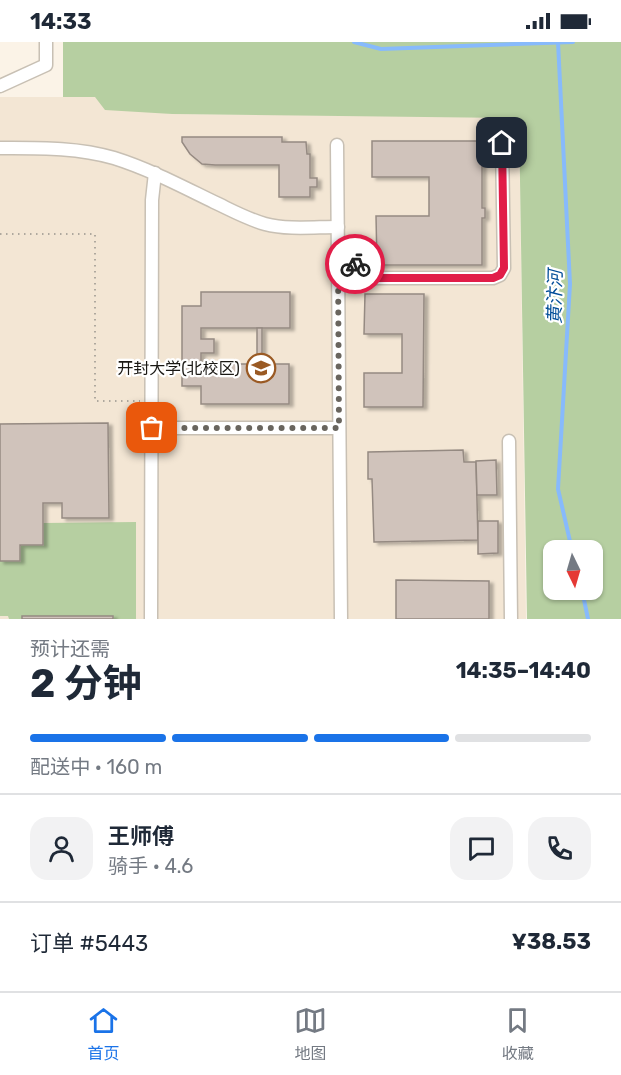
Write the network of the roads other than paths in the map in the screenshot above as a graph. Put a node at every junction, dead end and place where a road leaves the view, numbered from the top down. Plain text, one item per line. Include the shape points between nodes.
1 (46, 43) edge
2 (0, 86) edge
3 (502, 143) dead end
4 (337, 145) dead end
5 (0, 148) edge
6 (155, 174) junction
7 (338, 227) junction
8 (338, 262) junction
9 (152, 428) junction
10 (339, 428) junction
11 (509, 441) dead end
12 (151, 619) edge
13 (341, 619) edge
14 (511, 619) edge

1 - 2 street via 46,65
3 - 8 street via 504,268 500,275 365,278 355,264
4 - 7 street
5 - 6 street via 47,148 111,157
6 - 7 street via 266,225
6 - 9 street
7 - 8 street
8 - 10 street
9 - 10 street
9 - 12 street
10 - 13 street
11 - 14 street

